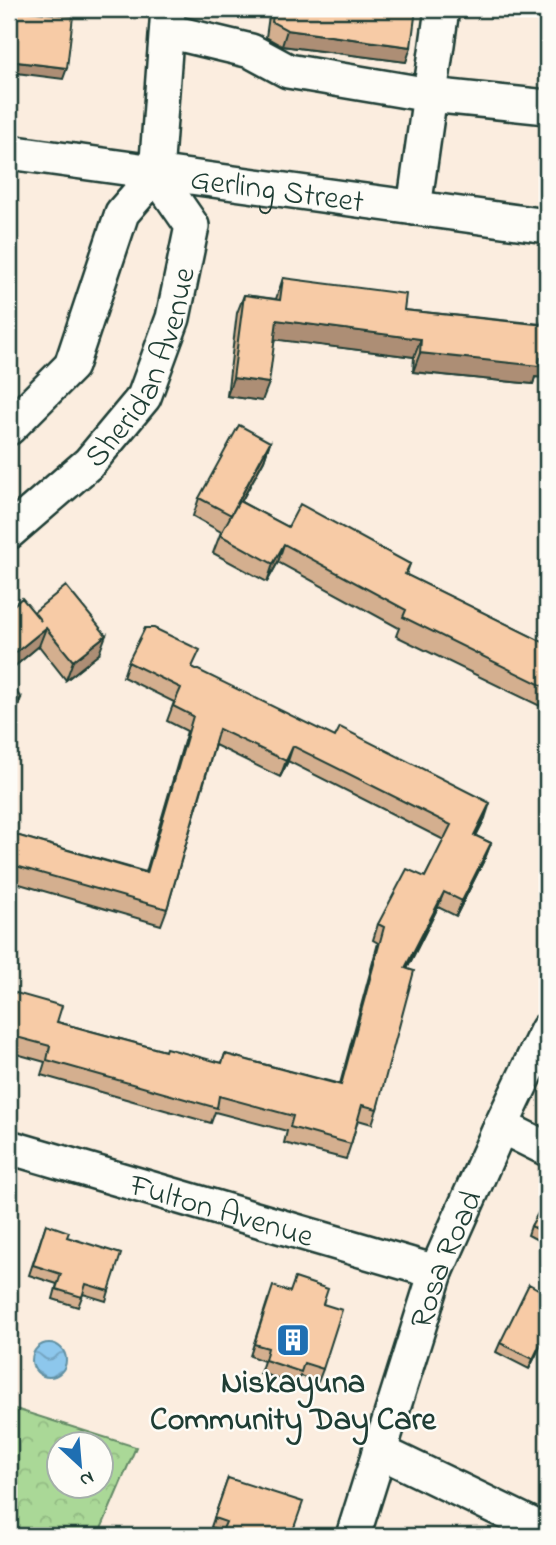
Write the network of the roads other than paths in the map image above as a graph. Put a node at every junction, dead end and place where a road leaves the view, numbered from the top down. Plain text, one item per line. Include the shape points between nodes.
1 (442, 9) edge
2 (167, 20) edge
3 (430, 95) junction
4 (547, 107) edge
5 (9, 152) edge
6 (156, 174) junction
7 (414, 208) junction
8 (547, 226) edge
9 (9, 428) edge
10 (9, 532) edge
11 (547, 1030) edge
12 (501, 1126) junction
13 (9, 1147) edge
14 (547, 1149) edge
15 (436, 1272) junction
16 (379, 1451) junction
17 (547, 1532) edge
18 (353, 1536) edge

1 - 3 street
2 - 3 street via 251,51 288,71
2 - 6 street
3 - 4 street
3 - 7 street
5 - 6 street, Gerling Street
6 - 7 street, Gerling Street
6 - 9 street, Sheridan Avenue via 122,213 71,366
6 - 10 street, Sheridan Avenue via 192,226 173,318 144,397 89,463
7 - 8 street, Gerling Street
11 - 12 street, Rosa Road
12 - 14 street
12 - 15 street, Rosa Road
13 - 15 street, Fulton Avenue
15 - 16 street, Rosa Road
16 - 17 street
16 - 18 street, Rosa Road

